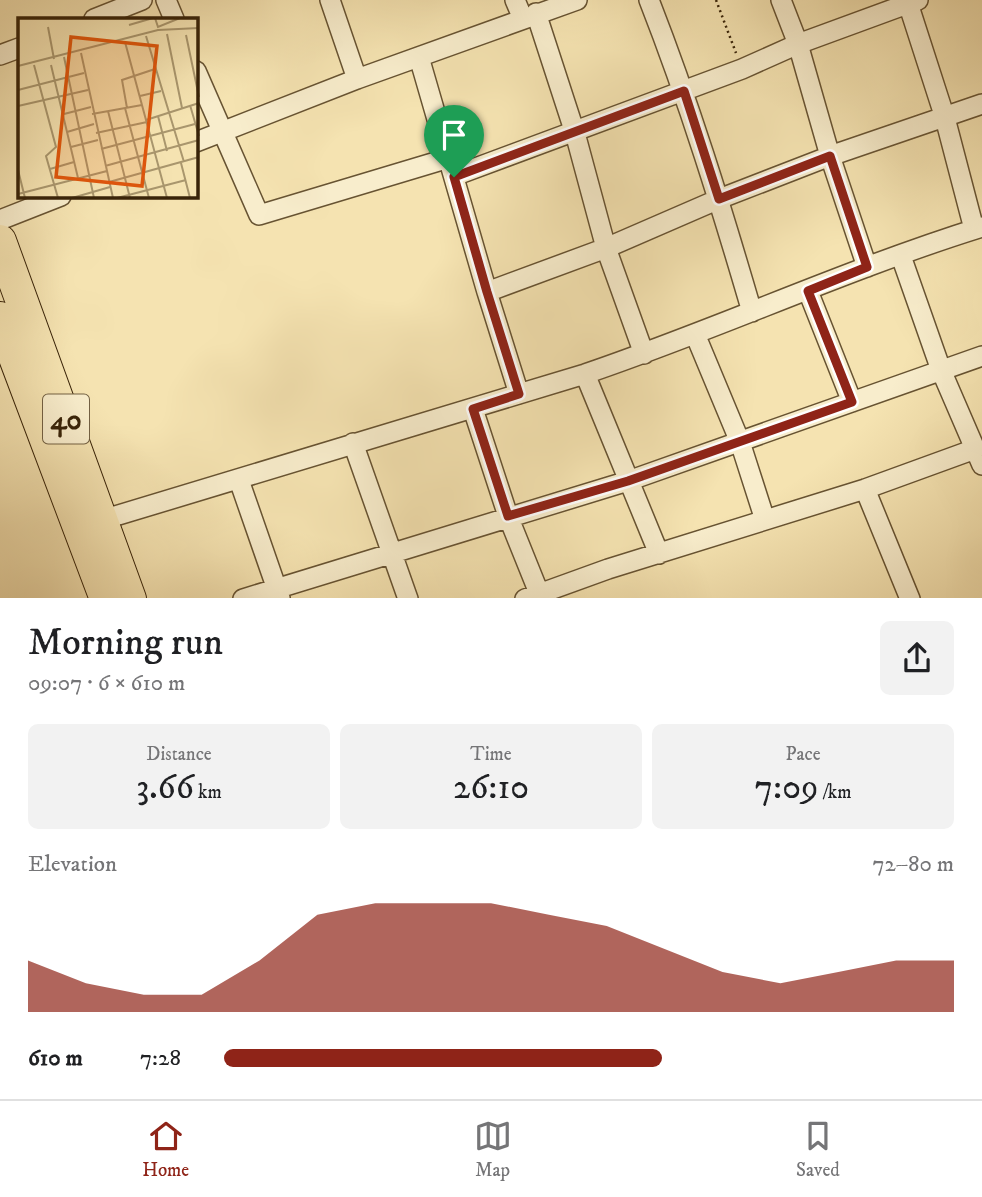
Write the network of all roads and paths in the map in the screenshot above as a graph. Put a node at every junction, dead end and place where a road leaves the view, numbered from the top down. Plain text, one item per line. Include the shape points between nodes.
1 (142, 0) edge
2 (166, 0) edge
3 (330, 0) edge
4 (515, 0) edge
5 (577, 0) edge
6 (649, 0) edge
7 (716, 0) edge
8 (781, 0) edge
9 (911, 1) edge
10 (530, 16) junction
11 (97, 18) edge
12 (174, 18) edge
13 (798, 44) junction
14 (18, 48) edge
15 (0, 55) edge
16 (419, 57) junction
17 (742, 69) junction
18 (198, 76) edge
19 (358, 79) junction
20 (684, 91) junction
21 (982, 104) edge
22 (945, 118) junction
23 (222, 131) junction
24 (575, 133) junction
25 (198, 141) edge
26 (830, 156) junction
27 (452, 167) junction
28 (56, 198) edge
29 (719, 199) junction
30 (0, 220) edge
31 (978, 228) edge
32 (0, 241) edge
33 (606, 248) junction
34 (901, 256) junction
35 (867, 267) junction
36 (808, 291) junction
37 (487, 292) junction
38 (752, 312) junction
39 (0, 318) edge
40 (695, 334) junction
41 (644, 354) junction
42 (982, 356) edge
43 (941, 370) junction
44 (584, 374) junction
45 (519, 394) junction
46 (852, 402) junction
47 (473, 409) junction
48 (353, 443) junction
49 (740, 443) junction
50 (978, 457) edge
51 (239, 480) junction
52 (628, 481) junction
53 (865, 489) junction
54 (508, 516) junction
55 (102, 520) junction
56 (765, 520) junction
57 (390, 553) junction
58 (659, 554) junction
59 (563, 592) edge
60 (279, 593) edge
61 (532, 596) edge
62 (106, 598) edge
63 (130, 598) edge
64 (243, 598) edge
65 (408, 598) edge
66 (910, 598) edge

1 - 11 street
2 - 12 street
3 - 19 street
4 - 10 street
5 - 10 street
6 - 20 street
7 - 17 path
8 - 13 street
9 - 13 street
9 - 22 street
10 - 16 street
10 - 24 street
13 - 17 street
13 - 26 street
14 - 15 street
16 - 19 street
16 - 27 street
17 - 20 street
18 - 23 street
19 - 23 street
20 - 24 street
20 - 29 street
21 - 22 street
22 - 26 street
22 - 31 street
23 - 25 street
23 - 27 street via 259,215
24 - 27 street
24 - 33 street
26 - 29 street
26 - 35 street
27 - 37 street
28 - 30 street
29 - 33 street
29 - 38 street
31 - 34 street
32 - 55 highway, 40
33 - 37 street
33 - 41 street
34 - 35 street
34 - 43 street
35 - 36 street
36 - 38 street
36 - 46 street
37 - 45 street
38 - 40 street
39 - 62 highway, 40
40 - 41 street
40 - 49 street
41 - 44 street
42 - 43 street
43 - 46 street
43 - 50 street
44 - 45 street
44 - 52 street
45 - 47 street
46 - 49 street
47 - 48 street
47 - 54 street
48 - 51 street
48 - 57 street
49 - 52 street
49 - 56 street
50 - 53 street
51 - 55 street
51 - 60 street
52 - 54 street
52 - 58 street
53 - 56 street
53 - 66 street
54 - 57 street
54 - 61 street
55 - 63 highway, 40
56 - 58 street
57 - 60 street
57 - 65 street
58 - 59 street
59 - 61 street
60 - 64 street

